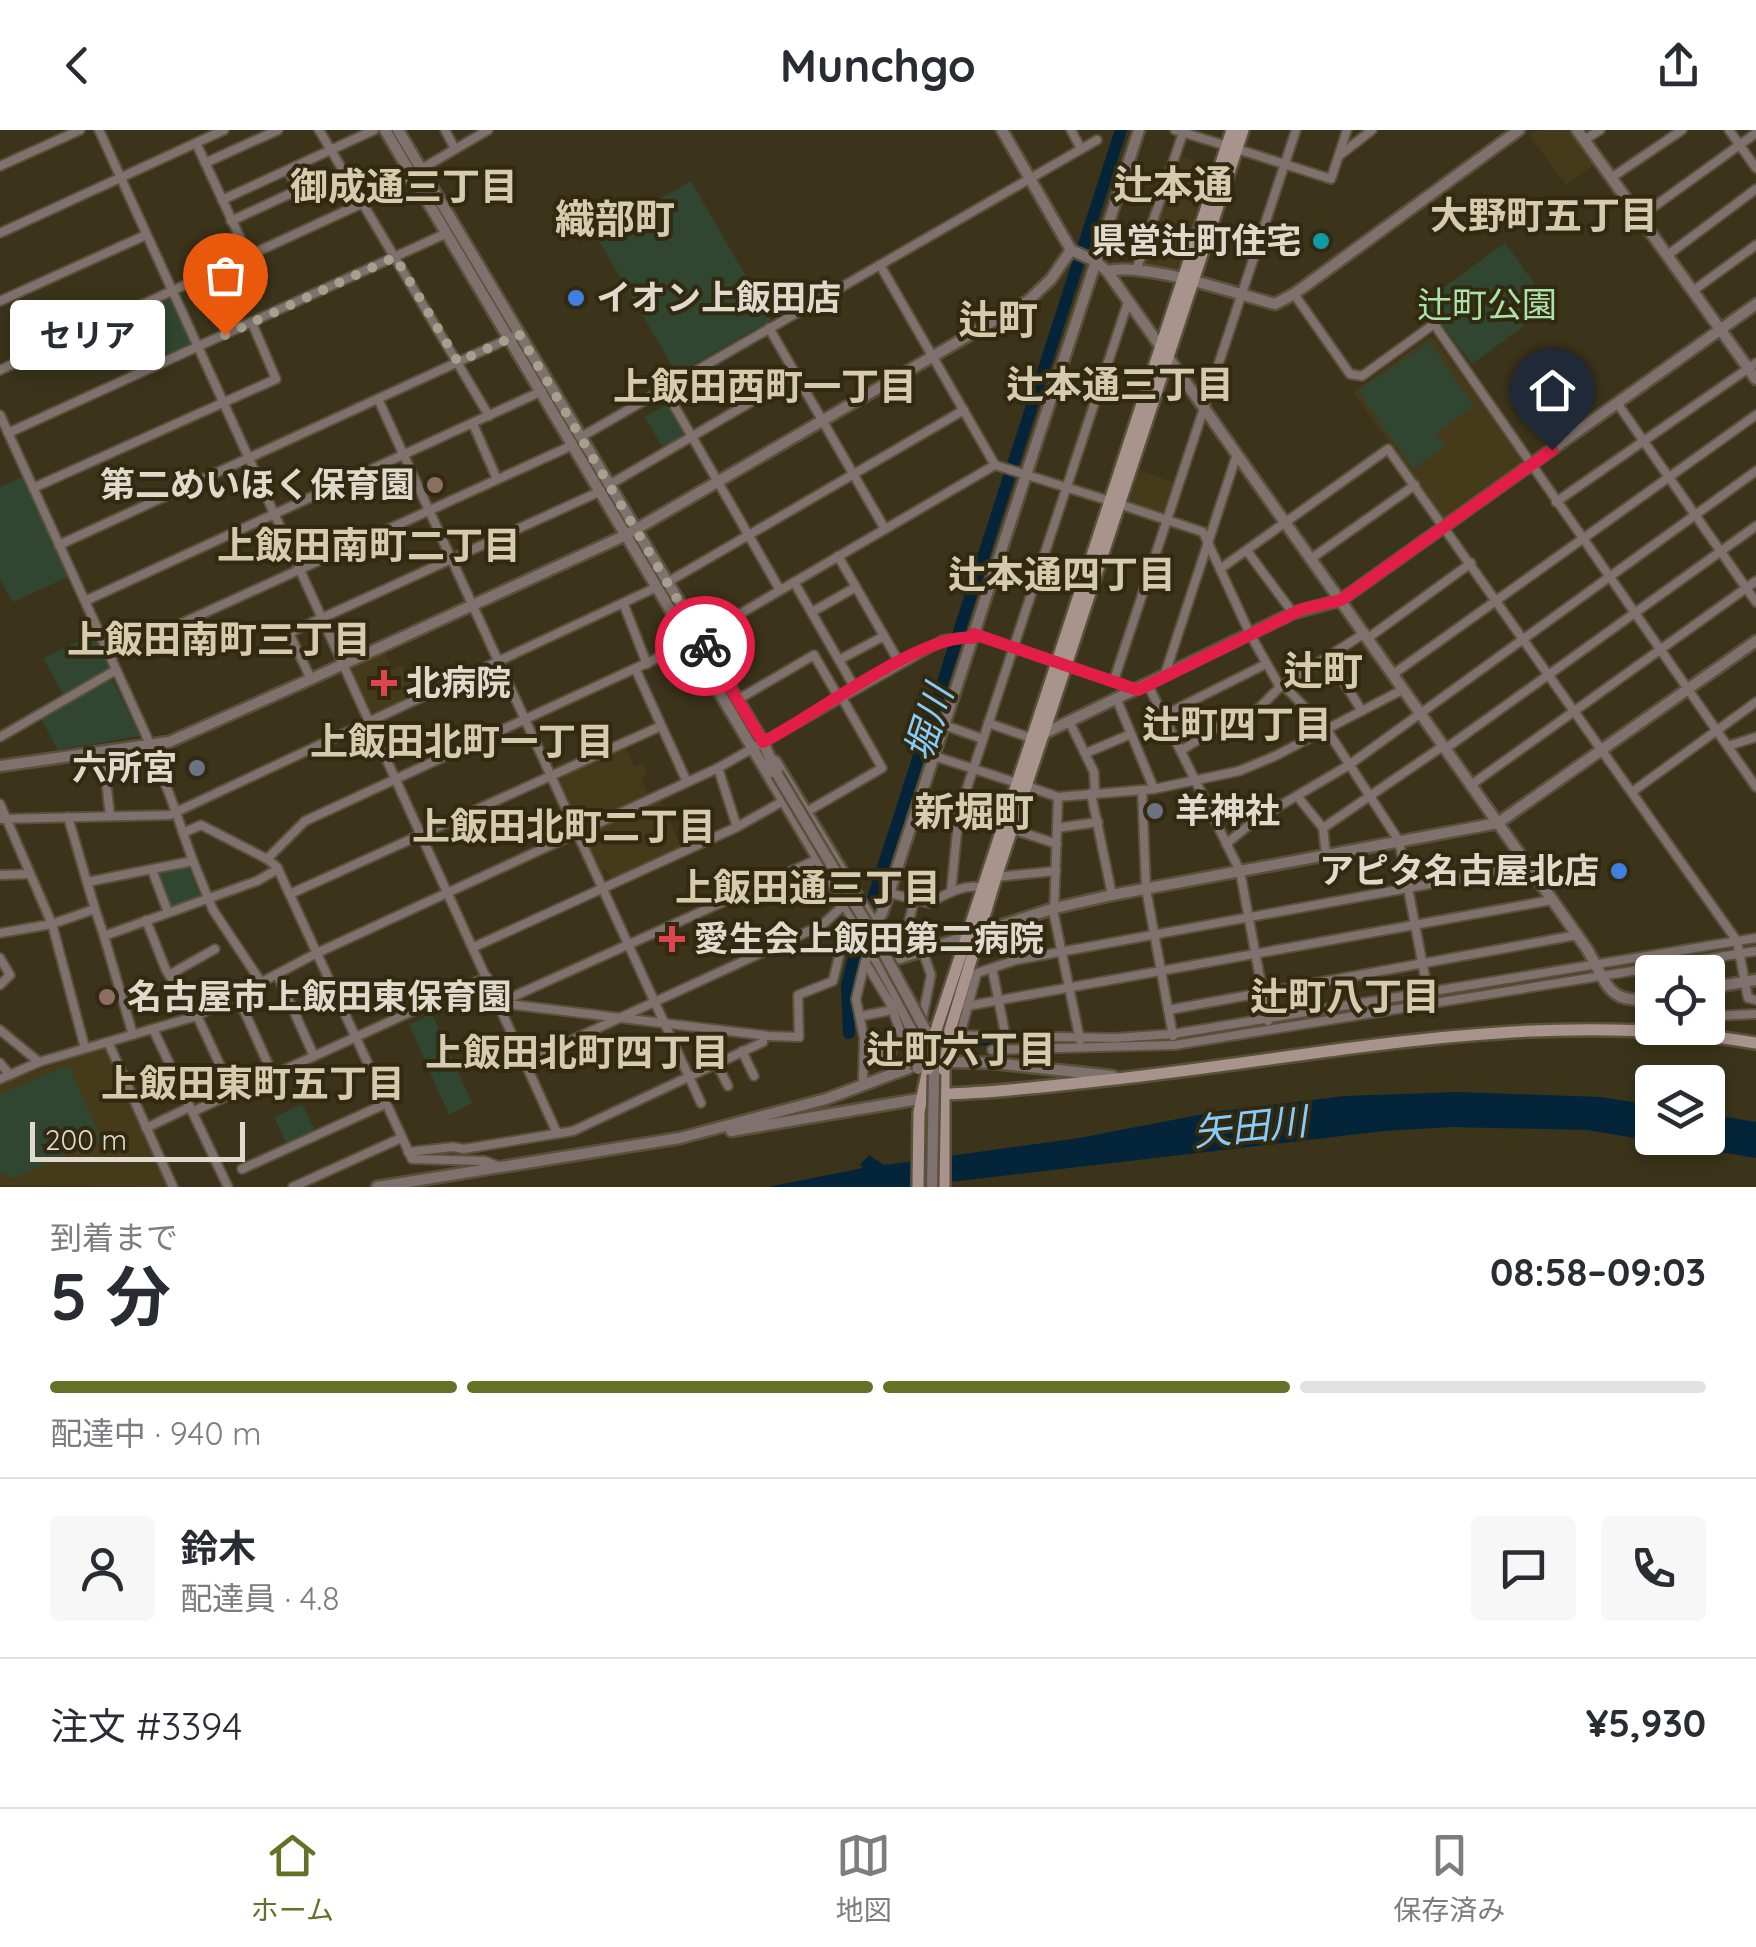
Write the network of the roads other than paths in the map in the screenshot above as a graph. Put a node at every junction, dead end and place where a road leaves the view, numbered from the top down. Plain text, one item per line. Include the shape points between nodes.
1 (80, 130) edge
2 (98, 130) edge
3 (224, 130) edge
4 (278, 130) edge
5 (319, 130) edge
6 (374, 130) edge
7 (385, 130) edge
8 (398, 130) edge
9 (444, 130) edge
10 (488, 130) edge
11 (1071, 130) edge
12 (1139, 130) edge
13 (1232, 130) edge
14 (1243, 130) edge
15 (1296, 130) edge
16 (1347, 130) edge
17 (1372, 130) edge
18 (1518, 130) edge
19 (1600, 130) edge
20 (1682, 130) edge
21 (1728, 130) edge
22 (1181, 131) edge
23 (1007, 132) edge
24 (1756, 133) edge
25 (1581, 135) edge
26 (1097, 140) dead end
27 (196, 143) junction
28 (1740, 146) junction
29 (1232, 147) junction
30 (1082, 148) junction
31 (456, 149) junction
32 (331, 150) junction
33 (1338, 156) junction
34 (205, 163) junction
35 (1284, 165) junction
36 (0, 166) edge
37 (1756, 168) edge
38 (288, 170) junction
39 (417, 172) junction
40 (121, 178) junction
41 (1031, 178) junction
42 (1611, 178) junction
43 (1756, 189) edge
44 (222, 200) junction
45 (363, 203) junction
46 (1641, 216) junction
47 (231, 221) junction
48 (0, 233) edge
49 (447, 233) junction
50 (146, 234) junction
51 (1756, 245) edge
52 (1074, 252) junction
53 (1669, 254) junction
54 (248, 255) junction
55 (395, 257) junction
56 (1092, 260) junction
57 (880, 264) junction
58 (1107, 271) junction
59 (1136, 271) junction
60 (1187, 280) junction
61 (172, 290) junction
62 (1694, 290) junction
63 (1294, 294) junction
64 (1241, 295) junction
65 (0, 302) edge
66 (1128, 302) junction
67 (1756, 304) edge
68 (252, 323) junction
69 (769, 328) junction
70 (1722, 328) junction
71 (515, 336) junction
72 (198, 347) junction
73 (1163, 352) junction
74 (933, 356) junction
75 (458, 362) junction
76 (1752, 366) edge
77 (0, 370) edge
78 (797, 375) junction
79 (1756, 379) edge
80 (664, 388) junction
81 (542, 392) junction
82 (378, 399) junction
83 (224, 402) junction
84 (1617, 403) junction
85 (1204, 409) junction
86 (964, 410) junction
87 (0, 415) edge
88 (1756, 415) edge
89 (489, 416) junction
90 (822, 419) junction
91 (472, 424) junction
92 (8, 433) junction
93 (691, 437) junction
94 (577, 441) junction
95 (1644, 442) junction
96 (1237, 454) junction
97 (404, 455) junction
98 (250, 459) junction
99 (1532, 465) junction
100 (1001, 466) junction
101 (1756, 470) edge
102 (1023, 473) junction
103 (854, 474) junction
104 (1668, 478) junction
105 (498, 479) junction
106 (716, 480) junction
107 (1416, 486) junction
108 (33, 488) junction
109 (605, 488) junction
110 (1068, 488) junction
111 (1556, 502) junction
112 (1114, 503) junction
113 (429, 510) junction
114 (275, 514) junction
115 (1694, 514) junction
116 (1167, 520) junction
117 (1286, 522) junction
118 (1756, 526) edge
119 (1445, 527) junction
120 (885, 529) junction
121 (631, 532) junction
122 (748, 534) junction
123 (1582, 539) junction
124 (1208, 542) junction
125 (59, 545) junction
126 (1247, 551) junction
127 (1720, 552) junction
128 (838, 556) junction
129 (1312, 558) junction
130 (452, 559) junction
131 (1471, 563) junction
132 (300, 569) junction
133 (1220, 569) junction
134 (1608, 575) junction
135 (1756, 581) edge
136 (794, 582) junction
137 (661, 585) junction
138 (856, 587) junction
139 (1746, 588) junction
140 (780, 590) junction
141 (1341, 600) junction
142 (1497, 600) junction
143 (85, 601) junction
144 (1756, 602) edge
145 (473, 605) junction
146 (624, 605) junction
147 (812, 612) junction
148 (1634, 612) junction
149 (1293, 613) junction
150 (322, 618) junction
151 (1250, 634) junction
152 (884, 636) junction
153 (970, 636) junction
154 (1366, 636) junction
155 (1524, 638) junction
156 (695, 640) junction
157 (1756, 641) edge
158 (1013, 647) junction
159 (1661, 648) junction
160 (110, 656) junction
161 (1328, 656) junction
162 (839, 660) junction
163 (499, 662) junction
164 (899, 662) junction
165 (1061, 663) junction
166 (344, 664) junction
167 (647, 664) junction
168 (1266, 664) junction
169 (116, 670) junction
170 (636, 670) junction
171 (1550, 674) junction
172 (1392, 675) junction
173 (1164, 677) junction
174 (310, 679) junction
175 (1114, 680) junction
176 (1281, 686) junction
177 (1143, 687) junction
178 (855, 688) junction
179 (1689, 688) junction
180 (1402, 690) junction
181 (840, 697) junction
182 (737, 700) junction
183 (1117, 700) junction
184 (1756, 702) edge
185 (1574, 710) junction
186 (1362, 712) junction
187 (1420, 712) junction
188 (1164, 715) junction
189 (525, 720) junction
190 (370, 721) junction
191 (1070, 722) junction
192 (988, 723) junction
193 (944, 725) junction
194 (661, 726) junction
195 (1717, 729) junction
196 (1326, 730) junction
197 (1045, 732) junction
198 (1130, 734) junction
199 (1756, 737) edge
200 (0, 738) edge
201 (983, 738) junction
202 (1031, 738) junction
203 (758, 745) junction
204 (151, 746) junction
205 (1728, 746) junction
206 (1444, 747) junction
207 (1182, 750) junction
208 (1602, 750) junction
209 (1086, 752) junction
210 (103, 753) junction
211 (934, 756) junction
212 (771, 757) junction
213 (1350, 765) junction
214 (0, 766) edge
215 (718, 768) junction
216 (973, 769) junction
217 (550, 776) junction
218 (396, 779) junction
219 (1197, 780) junction
220 (687, 782) junction
221 (1022, 784) junction
222 (1471, 785) junction
223 (1756, 787) edge
224 (1154, 789) junction
225 (1142, 790) junction
226 (1632, 792) junction
227 (1093, 793) junction
228 (1297, 796) junction
229 (1369, 797) junction
230 (1058, 798) junction
231 (783, 801) junction
232 (919, 802) junction
233 (0, 804) edge
234 (808, 811) junction
235 (176, 812) junction
236 (959, 812) junction
237 (110, 816) junction
238 (68, 817) junction
239 (3, 819) edge
240 (1098, 822) junction
241 (1498, 823) junction
242 (737, 826) junction
243 (1008, 828) junction
244 (1057, 828) junction
245 (1323, 828) junction
246 (184, 832) junction
247 (576, 833) junction
248 (421, 835) junction
249 (1399, 841) junction
250 (1056, 844) junction
251 (1226, 844) junction
252 (1326, 855) junction
253 (818, 858) junction
254 (268, 860) junction
255 (193, 861) junction
256 (1528, 866) junction
257 (278, 869) junction
258 (152, 870) junction
259 (1056, 872) junction
260 (1240, 872) junction
261 (30, 874) junction
262 (0, 875) edge
263 (996, 877) junction
264 (87, 882) junction
265 (982, 888) junction
266 (1408, 888) junction
267 (602, 889) junction
268 (1146, 889) junction
269 (449, 891) junction
270 (951, 892) junction
271 (889, 893) junction
272 (290, 894) junction
273 (1112, 894) junction
274 (208, 898) junction
275 (914, 900) junction
276 (1552, 900) junction
277 (845, 904) junction
278 (1055, 908) junction
279 (95, 909) junction
280 (168, 912) junction
281 (1249, 917) junction
282 (146, 920) junction
283 (854, 920) junction
284 (872, 920) junction
285 (909, 921) dead end
286 (52, 924) junction
287 (1415, 924) junction
288 (0, 933) edge
289 (973, 933) junction
290 (1155, 935) junction
291 (1577, 935) junction
292 (104, 936) junction
293 (1756, 938) edge
294 (1737, 942) junction
295 (628, 945) junction
296 (215, 948) dead end
297 (474, 948) junction
298 (868, 950) junction
299 (917, 951) junction
300 (1756, 951) edge
301 (1064, 952) junction
302 (317, 953) junction
303 (1740, 953) junction
304 (1255, 954) junction
305 (0, 958) edge
306 (1422, 963) junction
307 (1596, 965) junction
308 (992, 968) junction
309 (1161, 971) junction
310 (276, 974) junction
311 (168, 976) junction
312 (487, 977) junction
313 (1602, 977) junction
314 (1515, 979) junction
315 (1751, 981) edge
316 (260, 982) junction
317 (0, 985) edge
318 (1725, 985) edge
319 (1070, 987) junction
320 (1262, 991) junction
321 (1517, 991) junction
322 (842, 994) dead end
323 (236, 995) junction
324 (854, 999) junction
325 (1635, 999) edge
326 (999, 1000) junction
327 (1429, 1000) junction
328 (1756, 1000) edge
329 (654, 1002) junction
330 (499, 1003) junction
331 (967, 1006) junction
332 (892, 1010) junction
333 (1168, 1010) junction
334 (1756, 1014) edge
335 (1725, 1015) edge
336 (197, 1016) junction
337 (862, 1016) junction
338 (616, 1018) junction
339 (1268, 1019) junction
340 (664, 1024) junction
341 (153, 1028) junction
342 (0, 1030) edge
343 (1270, 1030) junction
344 (915, 1032) junction
345 (948, 1032) junction
346 (133, 1034) junction
347 (1173, 1034) junction
348 (356, 1038) junction
349 (1080, 1038) junction
350 (1006, 1041) junction
351 (108, 1042) junction
352 (762, 1042) dead end
353 (1756, 1043) edge
354 (1175, 1045) junction
355 (85, 1048) junction
356 (1080, 1049) junction
357 (992, 1050) dead end
358 (742, 1052) junction
359 (891, 1053) dead end
360 (864, 1054) junction
361 (314, 1056) junction
362 (40, 1062) junction
363 (524, 1062) junction
364 (0, 1063) edge
365 (717, 1064) junction
366 (949, 1066) junction
367 (918, 1069) junction
368 (10, 1074) junction
369 (273, 1075) junction
370 (754, 1076) dead end
371 (689, 1077) junction
372 (1130, 1078) junction
373 (0, 1079) edge
374 (863, 1079) dead end
375 (728, 1086) dead end
376 (233, 1093) junction
377 (943, 1098) junction
378 (701, 1103) dead end
379 (386, 1104) junction
380 (919, 1106) junction
381 (191, 1110) junction
382 (146, 1128) junction
383 (557, 1134) junction
384 (401, 1138) junction
385 (680, 1138) junction
386 (408, 1152) junction
387 (498, 1166) junction
388 (242, 1169) dead end
389 (225, 1186) edge
390 (173, 1187) edge
391 (293, 1187) edge
392 (377, 1187) edge
393 (918, 1187) edge
394 (932, 1187) edge
395 (944, 1187) edge

1 - 36 street
2 - 40 street
3 - 27 street
4 - 34 street
5 - 32 street
6 - 32 street
7 - 39 street
8 - 39 street
9 - 31 street
10 - 31 street
11 - 30 street
12 - 56 street
13 - 29 main road
14 - 29 main road
15 - 35 street
16 - 33 street
17 - 33 street
18 - 63 street
19 - 25 street
20 - 42 street
21 - 28 street
22 - 29 street
22 - 59 street
23 - 41 street
24 - 28 street
25 - 42 street
26 - 30 street
27 - 34 street
27 - 40 street
28 - 37 street
28 - 46 street
29 - 35 street
29 - 60 main road
30 - 41 street
31 - 39 street
32 - 38 street
32 - 45 street
33 - 35 street via 1331,179
34 - 44 street
35 - 64 street
38 - 44 street
38 - 47 street via 298,190
39 - 45 street
39 - 49 street
39 - 71 street
40 - 48 street
40 - 50 street
41 - 52 street
41 - 57 street
42 - 46 street
43 - 53 street
44 - 47 street
45 - 54 street
45 - 55 street
46 - 53 street
47 - 54 street
49 - 55 street
49 - 71 street
50 - 61 street
50 - 65 street
51 - 62 street
52 - 56 street
52 - 74 street via 1028,300
53 - 62 street
54 - 61 street
55 - 68 street
55 - 75 street
56 - 58 street
56 - 102 street
57 - 69 street
57 - 74 street
58 - 59 street
58 - 66 street
59 - 60 street
60 - 64 street
60 - 73 main road
61 - 72 street
61 - 77 street
62 - 70 street
63 - 64 street via 1275,304
63 - 99 street via 1350,374 1362,376 1434,324
64 - 85 street
66 - 73 street
66 - 110 street
67 - 70 street
68 - 72 street
68 - 83 street via 276,378
69 - 78 street
69 - 80 street
70 - 76 street
70 - 84 street
71 - 75 street
71 - 81 street
71 - 94 street
72 - 83 street
72 - 92 street
73 - 85 street
73 - 112 main road
74 - 86 street
74 - 90 street
75 - 82 street
75 - 89 street
76 - 79 street
76 - 95 street
78 - 90 street
78 - 93 street
80 - 93 street
80 - 94 street
81 - 89 street
81 - 94 street
82 - 97 street
82 - 98 street
83 - 98 street
83 - 108 street
84 - 95 street
84 - 99 street
85 - 96 street
85 - 116 street
86 - 100 street
86 - 103 street
87 - 92 street
88 - 104 street
89 - 91 street
90 - 103 street
90 - 106 street
91 - 97 street
91 - 105 street
92 - 108 street
93 - 106 street
93 - 109 street
94 - 105 street
94 - 109 street
95 - 104 street
95 - 111 street
96 - 117 street
96 - 124 street
97 - 113 street
97 - 114 street
98 - 114 street
98 - 125 street
99 - 111 street
99 - 119 street
100 - 102 street
100 - 120 street
101 - 115 street
102 - 110 street
102 - 153 street
103 - 120 street
103 - 122 street
104 - 115 street
104 - 123 street
105 - 113 street
106 - 121 street
106 - 122 street
107 - 117 street via 1388,450
107 - 119 street
107 - 129 street
108 - 125 street
109 - 121 street
109 - 130 street
110 - 112 street
110 - 158 street
111 - 123 street
112 - 116 street
112 - 165 main road
113 - 130 street
113 - 132 street
114 - 132 street
114 - 143 street
115 - 127 street
115 - 134 street
116 - 124 street via 1203,532
116 - 175 street
117 - 126 street
117 - 129 street
118 - 127 street
119 - 131 street
119 - 141 street
120 - 128 street
121 - 137 street
121 - 145 street
122 - 137 street
122 - 140 street
123 - 134 street
123 - 142 street
124 - 133 street
124 - 173 street
125 - 143 street
126 - 133 street
126 - 149 street
127 - 139 street
127 - 148 street
128 - 136 street
128 - 138 street
129 - 141 street
130 - 145 street
130 - 150 street
131 - 142 street
131 - 154 street
132 - 150 street
132 - 160 street
133 - 151 street
134 - 148 street
134 - 155 street
135 - 139 street
136 - 140 street
136 - 147 street
137 - 146 street
137 - 156 street
138 - 147 street
138 - 152 street
139 - 144 street
139 - 159 street
140 - 156 street
141 - 149 street
141 - 154 street
142 - 155 street
142 - 172 street
143 - 160 street
145 - 163 street
145 - 166 street
146 - 163 street
146 - 167 street
147 - 162 street
148 - 159 street
148 - 171 street
149 - 151 street
150 - 166 street
150 - 174 street via 289,634
151 - 168 street
151 - 173 street
152 - 162 street
152 - 164 street
153 - 158 street
153 - 164 street via 946,639
153 - 193 street
154 - 161 street
154 - 172 street
155 - 171 street
155 - 187 street
156 - 167 street
156 - 182 street
156 - 203 street
157 - 179 street
158 - 165 street
158 - 192 street
159 - 179 street
159 - 185 street
160 - 169 street
161 - 176 street
161 - 186 street
162 - 178 street
163 - 189 street
163 - 190 street
164 - 178 street
165 - 175 street
165 - 197 main road
165 - 202 main road
166 - 174 street
166 - 190 street
167 - 170 street
168 - 176 street
168 - 188 street
169 - 200 street
169 - 204 street
170 - 189 street
170 - 194 street
171 - 185 street
171 - 206 street
172 - 180 street
173 - 177 street
174 - 204 street
175 - 177 street
176 - 196 street
176 - 207 street via 1259,708
177 - 183 street
177 - 188 street
178 - 181 street
179 - 195 street
179 - 208 street
180 - 186 street
180 - 187 street
181 - 182 street via 814,655
181 - 203 street
181 - 234 street via 882,768
182 - 203 street
183 - 191 street
183 - 198 street
184 - 195 street
185 - 208 street
185 - 222 street
186 - 196 street
187 - 206 street
187 - 213 street
188 - 207 street
189 - 217 street
189 - 218 street
190 - 218 street
190 - 235 street
191 - 197 street
191 - 209 street
192 - 201 street
192 - 202 street
193 - 201 street
193 - 211 street
194 - 217 street
194 - 220 street
195 - 205 street
195 - 226 street
196 - 213 street
196 - 219 street via 1239,771
197 - 221 main road
198 - 209 street
198 - 224 street
199 - 205 street
201 - 216 street
202 - 221 main road
203 - 212 street
203 - 215 street
203 - 231 street
204 - 210 street
204 - 235 street
205 - 223 street
206 - 222 street
206 - 229 street
207 - 219 street
208 - 226 street
208 - 241 street
209 - 227 street
210 - 214 street
210 - 237 street
211 - 216 street
211 - 232 street
212 - 234 street
212 - 394 street, bridge via 927,1032 934,1073
213 - 228 street
213 - 229 street
215 - 220 street
215 - 242 street
216 - 221 street
216 - 236 street
217 - 247 street
217 - 248 street
218 - 248 street
218 - 254 street via 305,821
219 - 224 street
219 - 251 street
220 - 247 street
221 - 230 street
221 - 243 main road
222 - 241 street
224 - 225 street
225 - 227 street
225 - 268 street
226 - 294 street
227 - 230 street
227 - 240 street
228 - 245 street
228 - 251 street
229 - 245 street
229 - 249 street
230 - 244 street
231 - 242 street
231 - 253 street
232 - 236 street
232 - 271 street
233 - 239 street
234 - 284 street, bridge
235 - 237 street
235 - 246 street
236 - 243 street
236 - 270 street
237 - 238 street
238 - 239 street
238 - 264 street
239 - 261 street
240 - 244 street
240 - 273 street
241 - 249 street
241 - 256 street
242 - 267 street
243 - 250 street
243 - 263 main road
243 - 265 main road
244 - 250 street
245 - 252 street
246 - 254 street via 201,825
246 - 255 street
247 - 267 street
247 - 269 street
248 - 269 street
248 - 272 street
249 - 252 street
249 - 266 street
250 - 259 street
251 - 260 street
252 - 260 street
253 - 277 street
253 - 295 street
254 - 257 street
255 - 258 street
255 - 274 street
256 - 266 street
256 - 276 street
257 - 272 street
257 - 274 street
258 - 264 street
258 - 280 street
259 - 263 street
259 - 278 street
260 - 268 street
260 - 281 street
261 - 262 street
261 - 286 street
263 - 289 main road
264 - 279 street
265 - 270 street
265 - 289 main road
266 - 281 street
266 - 287 street
267 - 295 street
267 - 297 street
268 - 273 street
268 - 290 street
269 - 297 street
269 - 302 street
270 - 275 street via 929,904
271 - 275 street
271 - 284 street
272 - 302 street
273 - 278 street
274 - 280 street
274 - 316 street
275 - 285 street
276 - 287 street
276 - 291 street
277 - 283 street
277 - 329 street via 822,924
278 - 289 street
278 - 301 street
279 - 286 street
279 - 292 street
280 - 282 street
281 - 290 street
281 - 304 street
282 - 292 street
282 - 311 street
283 - 298 street
283 - 340 street via 844,932 832,980 798,995 799,1037
284 - 299 street via 891,947
286 - 288 street
286 - 355 street
287 - 304 street
287 - 306 street
289 - 299 street
289 - 345 main road
290 - 301 street
290 - 309 street
291 - 306 street
291 - 307 street
292 - 346 street
293 - 294 street
294 - 303 street
294 - 307 street
295 - 329 street
295 - 330 street
296 - 311 street
297 - 312 street
298 - 299 street via 890,958
298 - 324 street
298 - 332 street
298 - 344 street
299 - 344 street via 931,975
300 - 303 street
301 - 308 street
301 - 319 street
302 - 310 street
302 - 348 street
303 - 313 street
303 - 315 street
304 - 309 street
304 - 320 street
305 - 317 street via 10,975
306 - 320 street
306 - 327 street
307 - 313 street
307 - 314 street
308 - 326 street
308 - 331 street via 977,973
309 - 319 street
309 - 333 street
310 - 316 street
310 - 361 street
311 - 336 street
312 - 330 street
312 - 348 street
313 - 321 street
313 - 325 street via 1617,996
314 - 321 street
314 - 327 street
315 - 318 street
315 - 328 street via 1748,998
316 - 323 street
319 - 326 street
319 - 349 street
320 - 333 street
320 - 339 street
321 - 327 street
322 - 324 street
323 - 336 street
323 - 369 street
324 - 337 street
326 - 331 street
326 - 350 street
327 - 339 street
327 - 343 street
329 - 338 street
329 - 340 street
330 - 338 street
330 - 363 street
331 - 345 street
332 - 337 street
332 - 344 street via 901,1034
333 - 347 street
334 - 335 street
336 - 341 street
336 - 376 street
337 - 360 street
338 - 340 street
338 - 363 street
339 - 343 street
339 - 347 street
340 - 371 street
341 - 346 street
341 - 381 street
342 - 362 street
343 - 354 street
344 - 345 street
344 - 367 street, bridge
345 - 350 street
345 - 366 main road, bridge
345 - 367 main road, bridge
346 - 351 street
347 - 349 street
347 - 354 street
348 - 361 street
348 - 379 street
349 - 350 street
349 - 356 street
350 - 356 street
350 - 357 street
351 - 355 street
351 - 382 street
352 - 358 street
353 - 372 main road via 1628,1028 1500,1034
354 - 356 street
355 - 362 street
358 - 365 street
358 - 370 street
359 - 360 street
360 - 374 street
361 - 369 street
362 - 368 street
363 - 383 street
364 - 368 street
365 - 371 street
365 - 375 street
366 - 372 street via 993,1063
366 - 377 main road
367 - 380 main road
367 - 385 street
368 - 373 street
369 - 376 street
371 - 378 street
371 - 383 street
372 - 377 main road
376 - 381 street
377 - 395 main road
379 - 384 street
379 - 388 street
380 - 385 street
380 - 393 main road
381 - 382 street
381 - 389 street
382 - 390 street
383 - 386 street
384 - 386 street
384 - 391 street
385 - 387 street
386 - 387 street via 412,1159
387 - 392 street

